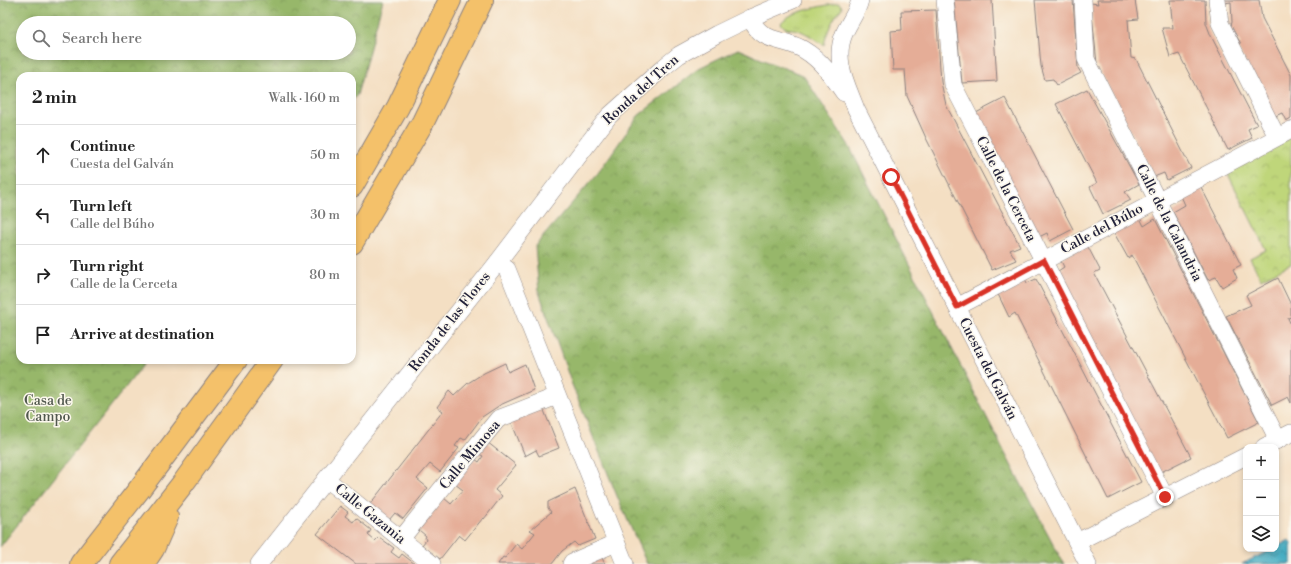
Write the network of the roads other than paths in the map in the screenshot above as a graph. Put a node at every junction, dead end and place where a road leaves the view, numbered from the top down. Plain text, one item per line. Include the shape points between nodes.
1 (450, 0) edge
2 (482, 0) edge
3 (793, 0) edge
4 (860, 0) edge
5 (945, 0) edge
6 (1083, 0) edge
7 (1217, 0) edge
8 (750, 18) junction
9 (856, 109) junction
10 (1284, 134) edge
11 (356, 179) edge
12 (1158, 200) junction
13 (356, 236) edge
14 (1044, 260) junction
15 (497, 263) junction
16 (957, 307) junction
17 (233, 364) edge
18 (269, 364) edge
19 (557, 396) junction
20 (1277, 440) edge
21 (1243, 458) edge
22 (326, 479) junction
23 (184, 482) junction
24 (1165, 497) junction
25 (401, 539) junction
26 (1076, 542) junction
27 (616, 543) junction
28 (81, 564) edge
29 (120, 564) edge
30 (143, 564) edge
31 (259, 564) edge
32 (432, 564) edge
33 (571, 564) edge
34 (625, 564) edge
35 (1088, 564) edge

1 - 11 highway via 398,107
2 - 13 highway via 423,122
3 - 8 street, Ronda del Tren
4 - 9 street, Cuesta del Galván via 840,47 843,75
5 - 14 street, Calle de la Cerceta via 953,85
6 - 12 street, Calle de la Calandria via 1086,59
7 - 10 street via 1220,23
8 - 9 street, Cuesta del Galván via 754,28 763,34 804,49 817,59
8 - 15 street, Ronda del Tren via 679,55 609,116
9 - 16 street, Cuesta del Galván
10 - 12 street, Calle del Búho
12 - 14 street, Calle del Búho
12 - 20 street, Calle de la Calandria
14 - 16 street, Calle del Búho
14 - 24 street, Calle de la Cerceta
15 - 19 street, Ronda de las Flores via 507,269
15 - 22 street, Ronda de las Flores
16 - 26 street, Cuesta del Galván
17 - 28 highway
18 - 23 highway
19 - 25 street, Calle Mimosa via 498,419
19 - 27 street, Ronda de las Flores
21 - 24 street
22 - 25 street, Calle Gazania
22 - 31 street, Ronda de las Flores
23 - 29 highway
23 - 30 highway via 153,549
24 - 26 street
25 - 32 street, Calle Gazania
26 - 35 street, Cuesta del Galván
27 - 33 street
27 - 34 street, Ronda de las Flores

